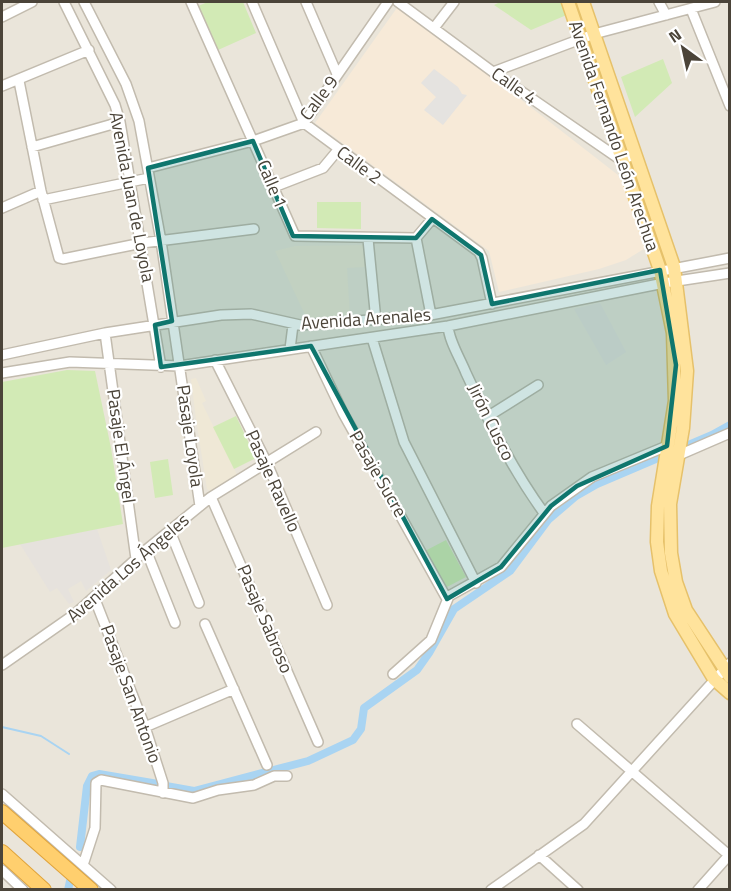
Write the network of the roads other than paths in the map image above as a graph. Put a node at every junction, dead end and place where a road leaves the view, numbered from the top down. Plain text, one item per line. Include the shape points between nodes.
1 (32, 2) edge
2 (64, 2) edge
3 (84, 2) edge
4 (191, 2) edge
5 (252, 2) edge
6 (306, 2) edge
7 (388, 2) edge
8 (398, 2) edge
9 (454, 2) edge
10 (568, 2) edge
11 (583, 2) edge
12 (659, 2) edge
13 (715, 2) edge
14 (691, 9) junction
15 (666, 15) junction
16 (2, 17) edge
17 (434, 28) junction
18 (594, 34) junction
19 (581, 38) junction
20 (88, 50) junction
21 (493, 72) junction
22 (337, 74) junction
23 (18, 81) junction
24 (2, 87) edge
25 (729, 106) edge
26 (120, 122) junction
27 (304, 123) junction
28 (253, 141) junction
29 (32, 147) junction
30 (338, 150) junction
31 (634, 155) junction
32 (621, 160) junction
33 (148, 173) junction
34 (131, 181) junction
35 (274, 187) junction
36 (42, 196) junction
37 (2, 208) edge
38 (431, 221) junction
39 (254, 229) dead end
40 (368, 238) junction
41 (416, 238) junction
42 (161, 242) junction
43 (142, 243) junction
44 (729, 258) edge
45 (674, 267) junction
46 (660, 270) junction
47 (729, 273) edge
48 (670, 282) junction
49 (492, 304) junction
50 (431, 315) junction
51 (172, 321) junction
52 (376, 321) junction
53 (155, 325) junction
54 (293, 325) junction
55 (448, 326) junction
56 (105, 333) junction
57 (372, 338) junction
58 (311, 346) junction
59 (290, 349) junction
60 (2, 355) edge
61 (216, 360) junction
62 (109, 364) junction
63 (179, 366) junction
64 (161, 367) junction
65 (2, 373) edge
66 (538, 385) dead end
67 (487, 417) junction
68 (316, 432) dead end
69 (729, 433) edge
70 (667, 446) junction
71 (679, 455) junction
72 (267, 463) junction
73 (211, 497) junction
74 (200, 506) junction
75 (544, 513) junction
76 (170, 531) junction
77 (146, 550) junction
78 (136, 559) junction
79 (476, 583) junction
80 (94, 597) junction
81 (447, 599) junction
82 (199, 603) dead end
83 (327, 605) dead end
84 (176, 623) dead end
85 (205, 624) dead end
86 (2, 665) edge
87 (724, 672) edge
88 (393, 674) dead end
89 (234, 689) junction
90 (729, 693) edge
91 (577, 724) dead end
92 (145, 727) junction
93 (318, 742) dead end
94 (267, 765) dead end
95 (632, 772) junction
96 (287, 776) dead end
97 (163, 793) junction
98 (2, 794) edge
99 (2, 812) edge
100 (2, 852) edge
101 (539, 855) junction
102 (729, 855) edge
103 (83, 865) junction
104 (2, 870) edge
105 (21, 878) junction
106 (88, 888) edge
107 (5, 890) edge
108 (23, 890) edge
109 (44, 890) edge
110 (111, 890) edge
111 (491, 890) edge
112 (578, 890) edge
113 (698, 890) edge

1 - 16 street
2 - 20 street, Avenida Juan de Loyola
3 - 33 street, Avenida Juan de Loyola via 136,108
4 - 28 street, Calle 1
5 - 27 street, Calle 2
6 - 22 street
7 - 22 street, Calle 9
8 - 17 street, Calle 4
9 - 17 street
10 - 19 main road, Avenida Fernando León Arechua
11 - 18 main road, Avenida Fernando León Arechua
12 - 15 street
13 - 14 street
14 - 15 street
14 - 25 street
15 - 18 street
17 - 21 street, Calle 4
18 - 19 street
18 - 31 main road, Avenida Fernando León Arechua
19 - 21 street
19 - 32 main road, Avenida Fernando León Arechua
20 - 23 street
20 - 26 street, Avenida Juan de Loyola
21 - 32 street, Calle 4
22 - 27 street, Calle 9
23 - 24 street
23 - 29 street
26 - 29 street
26 - 34 street, Avenida Juan de Loyola
27 - 28 street, Calle 9
27 - 30 street, Calle 2
28 - 33 street, Calle 9
28 - 35 street, Calle 1
29 - 36 street
30 - 35 street via 321,169
30 - 38 street, Calle 2
31 - 32 street
31 - 45 main road, Avenida Fernando León Arechua
32 - 46 main road, Avenida Fernando León Arechua
33 - 34 street, Calle 9
33 - 42 street, Avenida Juan de Loyola
34 - 36 street, Calle 9
34 - 43 street, Avenida Juan de Loyola
35 - 40 street, Calle 1 via 295,236
36 - 37 street, Calle 9
36 - 43 street via 59,258
38 - 41 street
38 - 49 street, Calle 2 via 481,255
39 - 42 street
40 - 41 street, Calle 1
40 - 52 street
41 - 50 street
42 - 43 street
42 - 51 street, Avenida Juan de Loyola
43 - 53 street, Avenida Juan de Loyola
44 - 45 street, Avenida Arenales
45 - 46 street, Avenida Arenales
45 - 48 main road, Avenida Fernando León Arechua
46 - 48 main road, Avenida Fernando León Arechua
46 - 49 street, Avenida Arenales
47 - 48 street, Avenida Arenales
48 - 55 street, Avenida Arenales
48 - 70 main road via 676,365
48 - 71 main road via 687,371
49 - 50 street, Avenida Arenales
50 - 52 street, Avenida Arenales
51 - 53 street, Avenida Arenales
51 - 54 street, Avenida Arenales via 250,314
51 - 63 street, Avenida Juan de Loyola
52 - 54 street, Avenida Arenales
53 - 56 street, Avenida Arenales
53 - 64 street, Avenida Juan de Loyola
54 - 59 street
55 - 57 street, Avenida Arenales
55 - 67 street, Jirón Cusco
56 - 60 street, Avenida Arenales
56 - 62 street, Pasaje El Ángel
57 - 58 street, Avenida Arenales
57 - 79 street via 404,442
58 - 59 street, Avenida Arenales
58 - 81 street, Pasaje Sucre
59 - 61 street, Avenida Arenales
61 - 63 street, Avenida Arenales
61 - 72 street, Pasaje Ravello
62 - 64 street, Avenida Arenales
62 - 65 street, Avenida Arenales via 57,363
62 - 78 street, Pasaje El Ángel
63 - 64 street, Avenida Arenales
63 - 74 street, Pasaje Loyola
66 - 67 street
67 - 75 street, Jirón Cusco via 515,472
68 - 72 street, Avenida Los Ángeles
69 - 71 street
70 - 75 street via 592,477
70 - 87 main road via 658,506 661,571 675,614
71 - 87 main road via 669,521 676,582 689,616
72 - 73 street, Avenida Los Ángeles
72 - 83 street, Pasaje Ravello
73 - 74 street, Avenida Los Ángeles
73 - 93 street, Pasaje Sabroso
74 - 76 street, Avenida Los Ángeles
75 - 79 street via 506,563
76 - 77 street, Avenida Los Ángeles
76 - 82 street
77 - 78 street, Avenida Los Ángeles
77 - 84 street
78 - 80 street, Avenida Los Ángeles
79 - 81 street
80 - 86 street, Avenida Los Ángeles via 53,632
80 - 92 street, Pasaje San Antonio
81 - 88 street via 430,640
85 - 89 street
87 - 90 main road
87 - 95 street
89 - 92 street
89 - 94 street
91 - 95 street
92 - 97 street, Pasaje San Antonio
95 - 101 street via 584,824
95 - 102 street
96 - 97 street via 193,798
97 - 103 street via 104,779 96,783 95,828
98 - 103 street
99 - 106 highway
100 - 105 highway
101 - 111 street
101 - 112 street
102 - 113 street
103 - 110 street
104 - 105 street
105 - 107 street
105 - 108 street
105 - 109 highway

